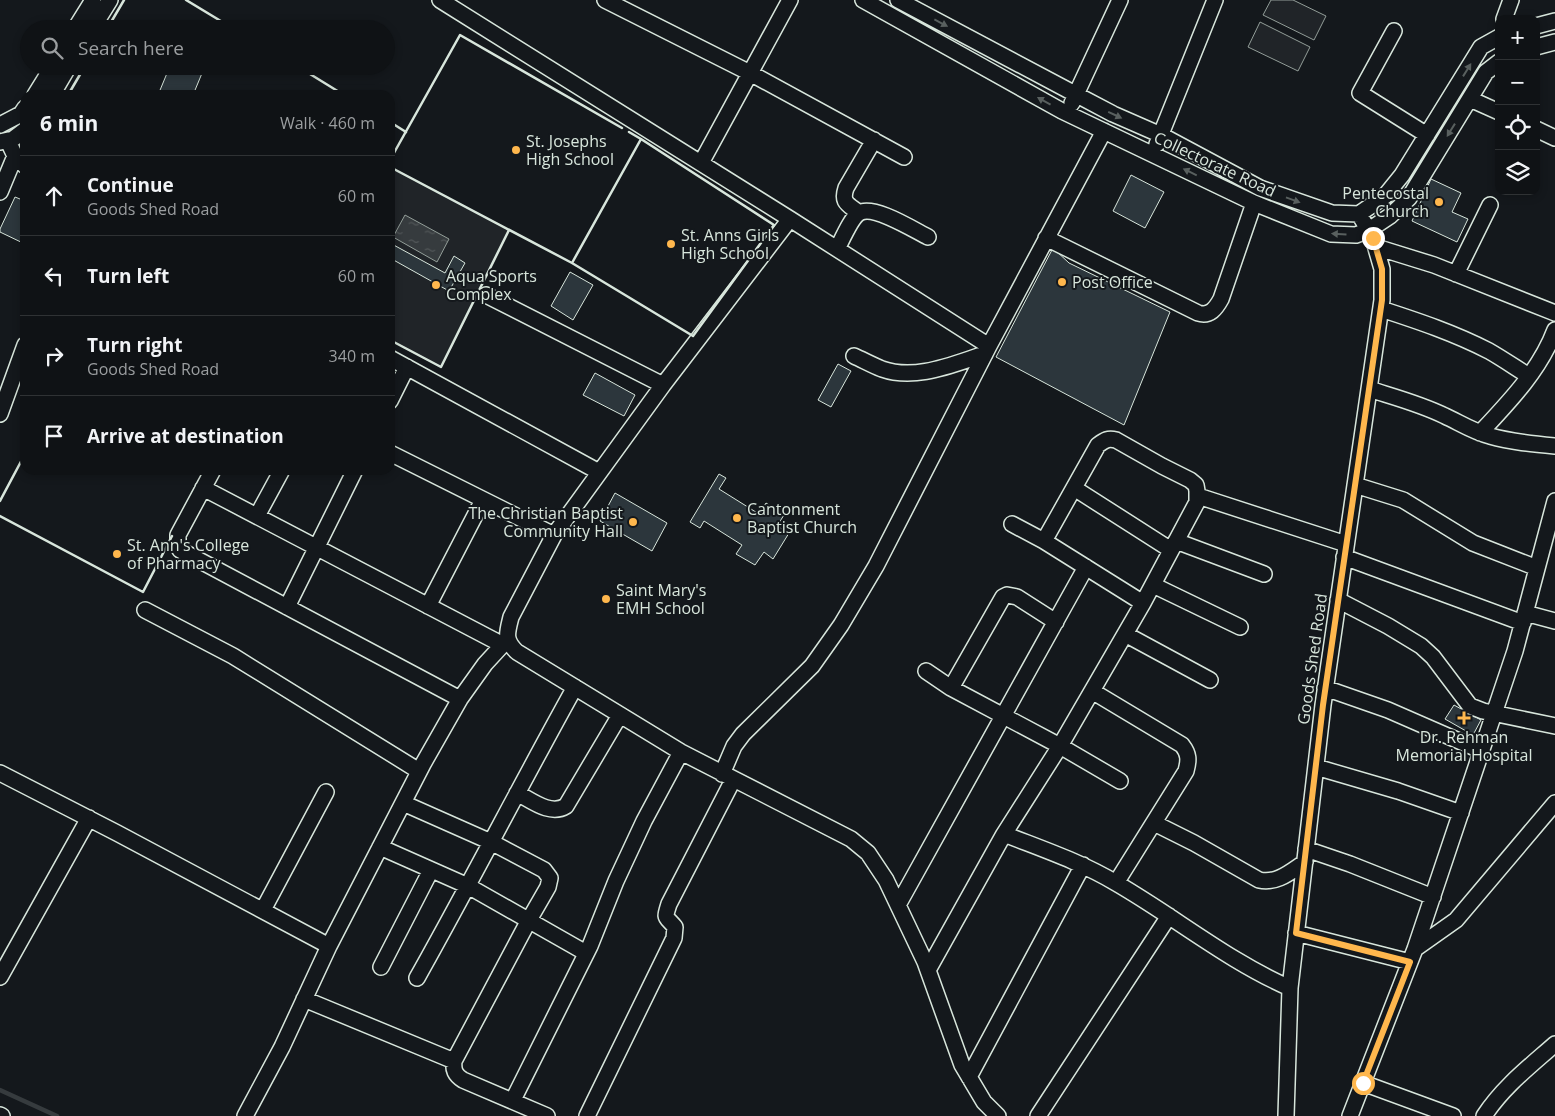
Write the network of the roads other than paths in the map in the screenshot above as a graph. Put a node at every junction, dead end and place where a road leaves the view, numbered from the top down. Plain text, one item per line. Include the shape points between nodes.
1 (93, 0) edge
2 (110, 0) edge
3 (440, 0) edge
4 (605, 0) edge
5 (790, 0) edge
6 (863, 0) edge
7 (898, 0) edge
8 (1120, 0) edge
9 (1215, 0) edge
10 (1512, 0) edge
11 (1506, 15) edge
12 (81, 20) edge
13 (98, 20) edge
14 (1555, 20) edge
15 (1540, 25) edge
16 (1394, 31) dead end
17 (1495, 38) edge
18 (1555, 42) edge
19 (1540, 46) edge
20 (1495, 65) edge
21 (750, 73) junction
22 (47, 75) edge
23 (64, 75) edge
24 (38, 90) edge
25 (55, 90) edge
26 (1077, 95) junction
27 (1470, 99) junction
28 (1495, 110) edge
29 (1067, 113) junction
30 (20, 114) edge
31 (0, 125) edge
32 (1104, 131) junction
33 (1540, 131) edge
34 (20, 134) edge
35 (1161, 135) junction
36 (1427, 135) junction
37 (1555, 138) edge
38 (874, 140) junction
39 (4, 142) edge
40 (1153, 154) junction
41 (904, 157) dead end
42 (20, 161) edge
43 (700, 163) junction
44 (0, 192) edge
45 (1254, 203) junction
46 (1490, 205) dead end
47 (859, 213) junction
48 (1359, 214) junction
49 (790, 219) junction
50 (1368, 230) junction
51 (928, 236) dead end
52 (1046, 238) junction
53 (1376, 247) junction
54 (837, 249) junction
55 (1456, 274) junction
56 (486, 295) dead end
57 (1380, 309) junction
58 (1555, 313) edge
59 (1555, 330) edge
60 (1552, 348) edge
61 (987, 350) junction
62 (854, 356) dead end
63 (20, 359) edge
64 (395, 360) edge
65 (408, 367) junction
66 (1529, 376) junction
67 (663, 385) junction
68 (1369, 389) junction
69 (395, 392) edge
70 (0, 414) edge
71 (1480, 433) junction
72 (1555, 446) edge
73 (395, 456) edge
74 (599, 472) junction
75 (210, 475) edge
76 (279, 475) edge
77 (352, 475) edge
78 (1355, 485) junction
79 (203, 488) junction
80 (1074, 488) junction
81 (1198, 496) junction
82 (483, 500) junction
83 (1555, 502) edge
84 (257, 516) junction
85 (1012, 524) dead end
86 (554, 535) junction
87 (1044, 541) junction
88 (1174, 545) junction
89 (316, 547) junction
90 (1345, 550) junction
91 (1086, 567) junction
92 (1538, 568) junction
93 (1264, 574) dead end
94 (1153, 585) junction
95 (1338, 600) junction
96 (1143, 603) junction
97 (428, 606) junction
98 (287, 608) junction
99 (145, 610) dead end
100 (1524, 618) junction
101 (1555, 621) edge
102 (1056, 622) junction
103 (1240, 627) dead end
104 (1125, 634) junction
105 (505, 642) junction
106 (926, 671) dead end
107 (1210, 680) dead end
108 (575, 687) junction
109 (951, 688) junction
110 (1326, 688) junction
111 (1092, 691) junction
112 (460, 699) junction
113 (1494, 713) junction
114 (620, 716) junction
115 (1004, 716) junction
116 (1555, 726) edge
117 (1060, 746) junction
118 (1482, 751) junction
119 (680, 752) junction
120 (1316, 768) junction
121 (419, 771) junction
122 (0, 773) edge
123 (728, 777) junction
124 (1120, 781) dead end
125 (326, 792) dead end
126 (517, 793) junction
127 (403, 803) junction
128 (1555, 803) edge
129 (1461, 813) junction
130 (89, 818) junction
131 (1154, 823) junction
132 (1004, 834) junction
133 (491, 842) junction
134 (380, 847) junction
135 (1305, 856) junction
136 (1083, 865) junction
137 (431, 870) junction
138 (1116, 883) junction
139 (468, 886) junction
140 (1433, 897) junction
141 (898, 905) junction
142 (263, 910) junction
143 (1169, 916) junction
144 (529, 920) junction
145 (1296, 933) junction
146 (329, 946) junction
147 (586, 953) junction
148 (1413, 956) junction
149 (382, 968) dead end
150 (928, 970) junction
151 (0, 977) edge
152 (417, 978) dead end
153 (1290, 988) junction
154 (304, 999) junction
155 (1555, 1044) edge
156 (454, 1061) junction
157 (969, 1077) junction
158 (1363, 1083) junction
159 (513, 1100) junction
160 (528, 1112) edge
161 (245, 1116) edge
162 (547, 1116) edge
163 (587, 1116) edge
164 (998, 1116) edge
165 (1038, 1116) edge
166 (1286, 1116) edge
167 (1350, 1116) edge
168 (1453, 1116) edge
169 (1484, 1116) edge

1 - 12 street
2 - 13 street
3 - 43 street via 629,125
4 - 21 street
5 - 21 street
29 -> 6 street, Collectorate Road
7 -> 26 street, Collectorate Road
8 - 26 street
9 - 35 street
10 - 11 street
14 - 15 street
16 - 36 street via 1360,93
36 -> 17 street via 1482,48
18 - 19 street
20 - 27 street, Collectorate Road via 1486,72
21 - 38 street
21 - 43 street
22 - 24 street
23 - 25 street
26 - 29 street
26 -> 35 street, Collectorate Road
27 - 28 street
27 -> 50 street, Collectorate Road via 1409,198
29 - 32 street, Collectorate Road
30 - 31 street
32 - 40 street, Collectorate Road
32 - 52 street
33 - 37 street
34 - 39 street
35 - 40 street
35 -> 48 street, Collectorate Road via 1260,188 1332,213
36 - 48 street via 1385,196
38 - 41 street
38 - 47 street via 844,195 844,201
39 - 42 street
45 -> 40 street, Collectorate Road
42 - 44 street
43 - 49 street via 724,186
50 -> 45 street, Collectorate Road via 1356,235 1331,234
45 - 52 street via 1221,299 1206,314 1198,314
46 - 55 street
47 - 51 street via 880,213
47 - 54 street
48 - 50 street, Goods Shed Road
49 - 54 street
49 - 67 street
50 - 53 street, Goods Shed Road
52 - 61 street
53 - 55 street
53 - 57 street, Goods Shed Road via 1382,269
54 - 61 street
55 - 58 street
56 - 67 street
57 - 66 street via 1465,339
57 - 68 street, Goods Shed Road
59 - 60 street
60 - 66 street
61 - 62 street via 913,374 883,369
61 - 123 street via 876,566 841,625 812,666 734,746
63 - 70 street
64 - 65 street
65 - 69 street
65 - 74 street
66 - 71 street
67 - 74 street
68 - 71 street via 1422,406
68 - 78 street, Goods Shed Road
71 - 72 street via 1516,442
73 - 82 street
74 - 86 street
75 - 79 street
76 - 84 street
77 - 89 street
78 - 90 street, Goods Shed Road
78 - 92 street via 1403,500 1473,543
79 - 84 street
79 - 98 street via 178,535 178,546 183,552
80 - 81 street via 1098,445 1110,439 1190,480 1196,486
80 - 87 street
80 - 88 street
81 - 88 street
81 - 90 street
82 - 86 street
82 - 97 street
83 - 92 street
84 - 89 street
85 - 87 street
86 - 105 street via 510,617
87 - 91 street
88 - 93 street
88 - 94 street
89 - 97 street
89 - 98 street
90 - 95 street, Goods Shed Road
90 - 100 street
91 - 96 street
91 - 102 street
92 - 100 street
94 - 96 street
94 - 103 street
95 - 110 street, Goods Shed Road
95 - 113 street via 1421,646 1470,706
96 - 104 street
97 - 105 street
98 - 112 street
99 - 121 street via 233,656
100 - 101 street
100 - 113 street
102 - 109 street via 1017,597 1003,597
102 - 115 street
104 - 107 street
104 - 111 street
105 - 108 street
105 - 112 street
106 - 109 street
108 - 114 street
108 - 126 street
109 - 115 street
110 - 118 street via 1388,710
110 - 120 street, Goods Shed Road
111 - 117 street
111 - 131 street via 1187,750 1186,771
112 - 121 street
113 - 116 street
113 - 118 street
114 - 119 street
114 - 126 street via 566,806 549,809
115 - 117 street
115 - 141 street
117 - 124 street
117 - 132 street
118 - 129 street
119 - 123 street
119 - 147 street via 616,881
120 - 129 street via 1398,790
120 - 135 street, Goods Shed Road
121 - 127 street
122 - 130 street
123 - 141 street via 851,839 868,853
123 - 163 street via 669,904 666,916 675,927 674,938
125 - 142 street
126 - 133 street
127 - 133 street
127 - 134 street
128 - 148 street via 1456,920
129 - 140 street
130 - 142 street
130 - 151 street
131 - 135 street via 1266,882 1280,878
131 - 138 street
132 - 136 street
132 - 150 street
133 - 139 street
133 - 144 street via 548,873 548,887
134 - 137 street
134 - 146 street
135 - 140 street via 1350,864
135 - 145 street, Goods Shed Road
136 - 138 street
136 - 157 street
137 - 139 street
137 - 149 street
138 - 143 street
139 - 144 street
139 - 152 street
140 - 148 street
141 - 150 street
142 - 146 street
143 - 153 street via 1254,971
143 - 165 street
144 - 147 street
144 - 156 street
145 - 148 street
145 - 153 street, Goods Shed Road
146 - 154 street
147 - 159 street
148 - 158 street
150 - 157 street
153 - 166 street, Goods Shed Road
154 - 156 street
154 - 161 street
155 - 169 street via 1495,1099
156 - 159 street via 458,1078
157 - 164 street via 984,1102
158 - 167 street
158 - 168 street
159 - 160 street
160 - 162 street

